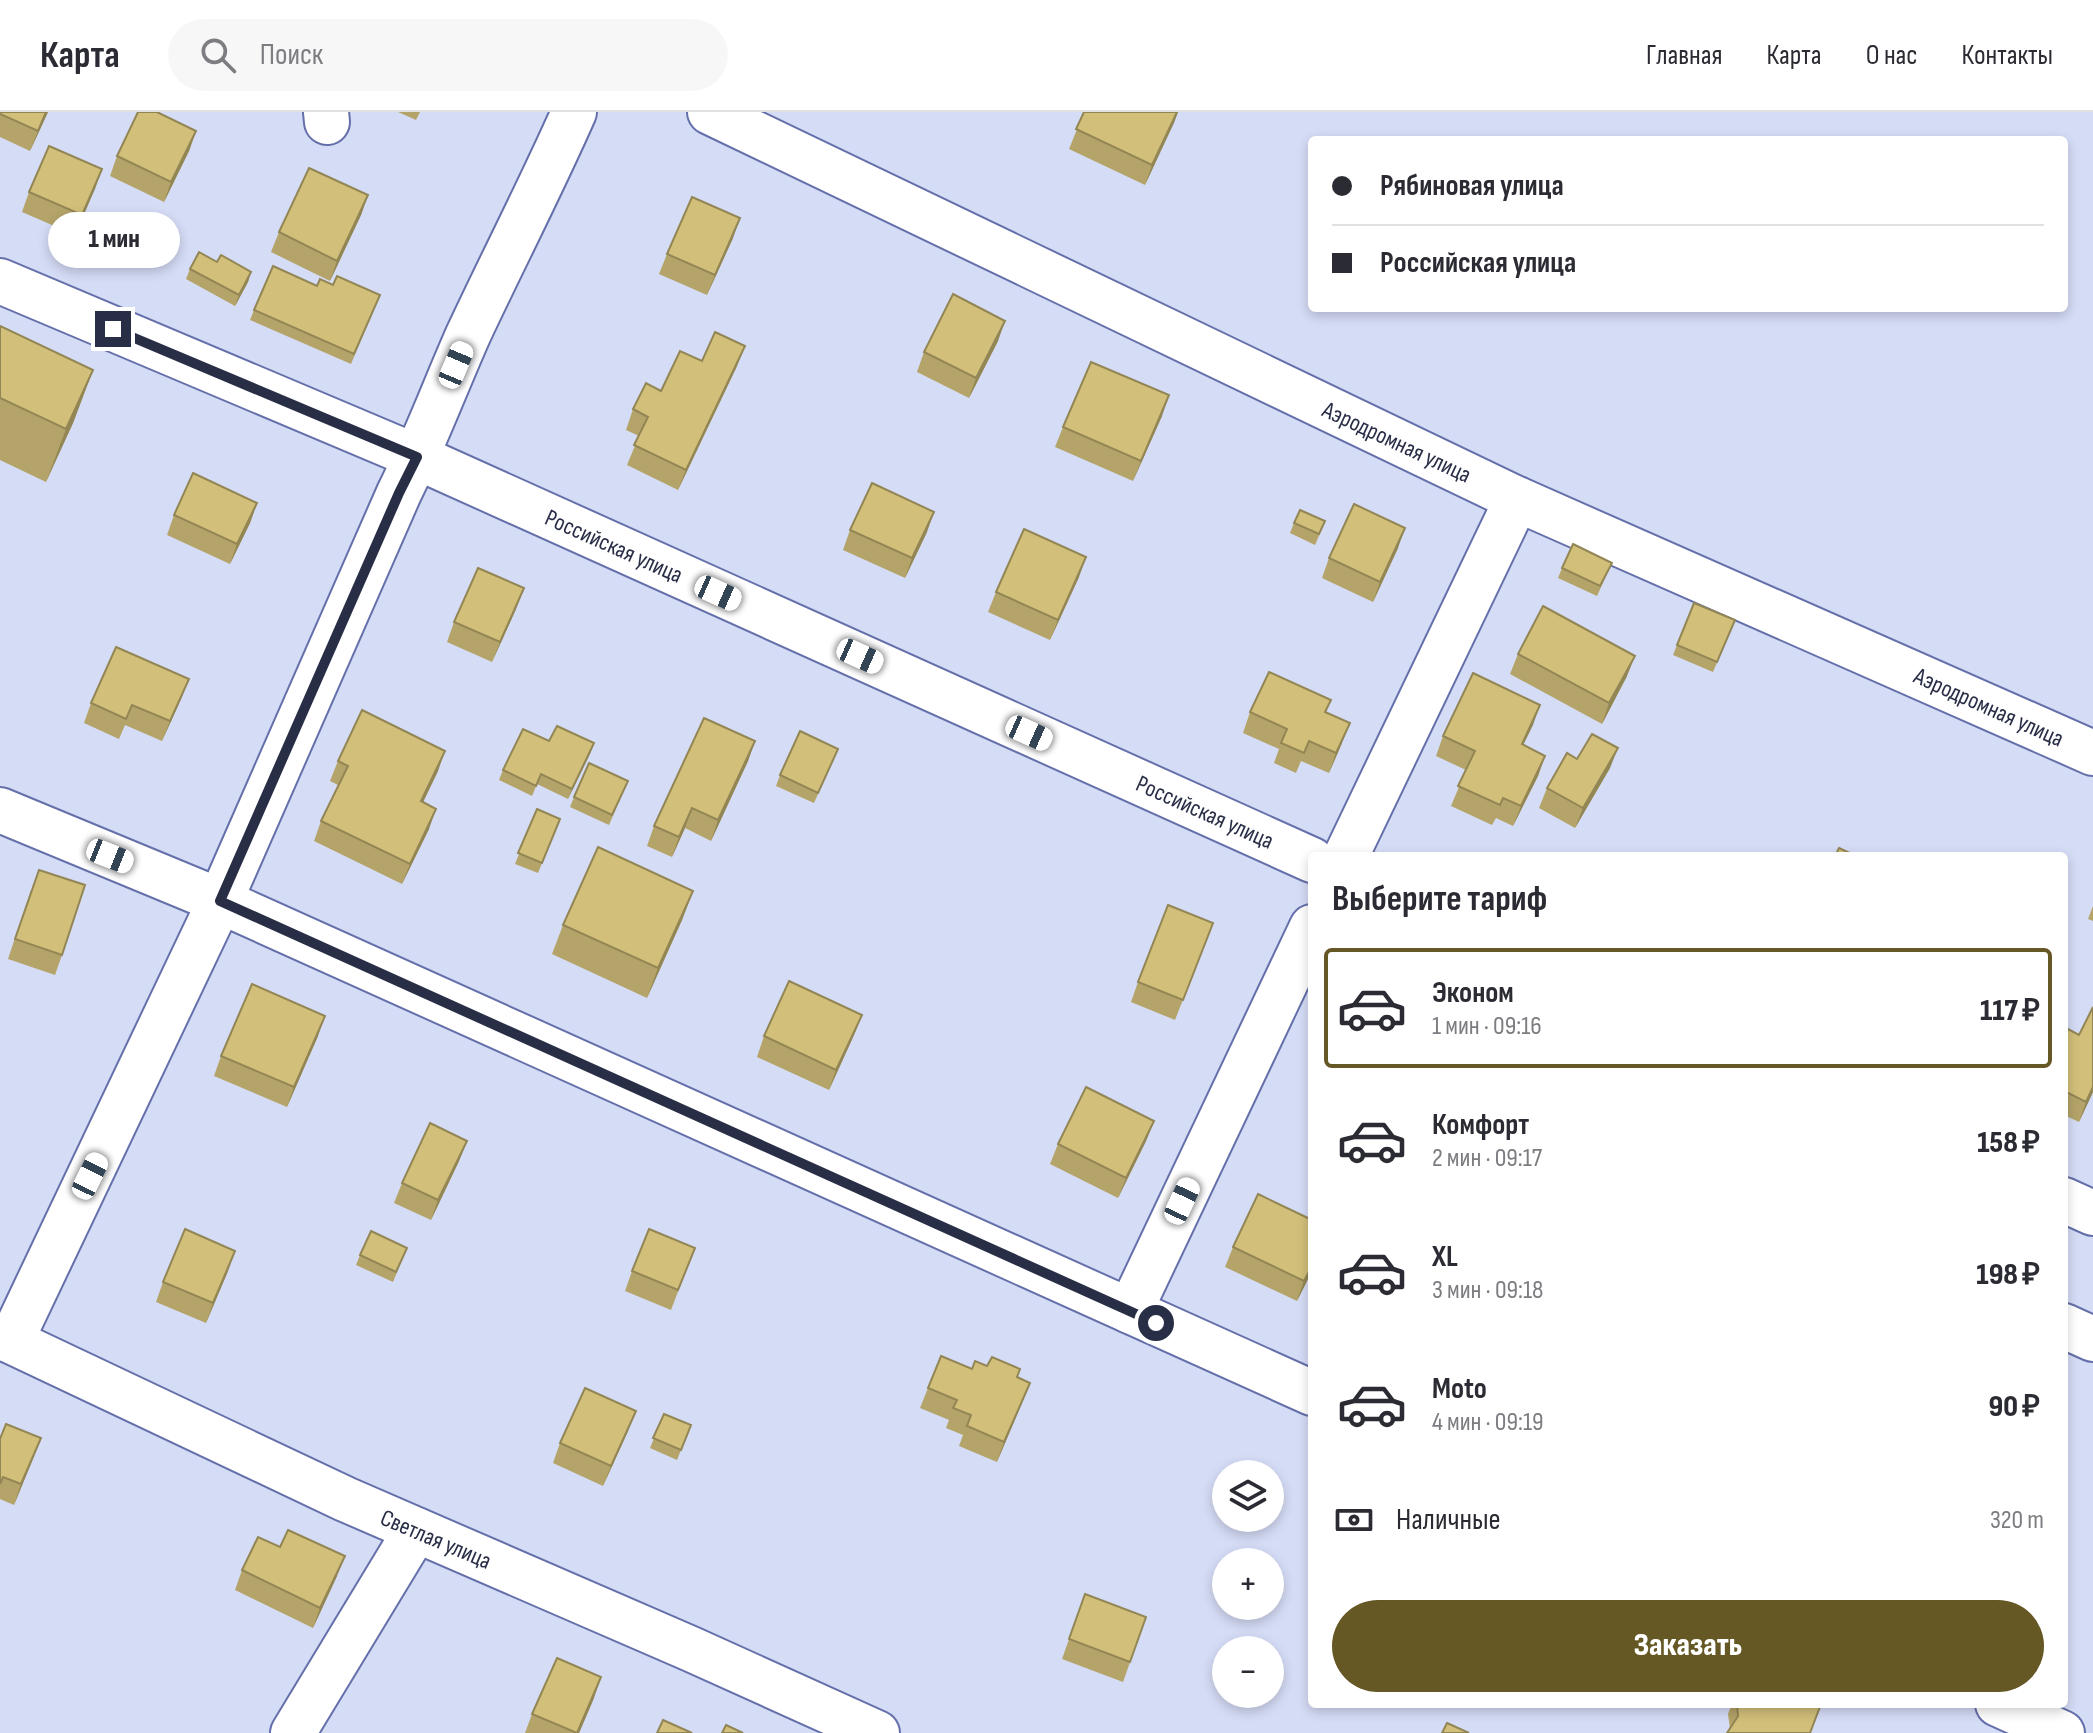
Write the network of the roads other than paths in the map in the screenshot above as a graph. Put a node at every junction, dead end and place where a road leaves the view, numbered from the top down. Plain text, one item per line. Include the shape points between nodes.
1 (574, 112) edge
2 (710, 112) edge
3 (0, 281) edge
4 (417, 457) junction
5 (1517, 499) junction
6 (2093, 753) edge
7 (0, 810) edge
8 (1348, 852) edge
9 (1308, 858) edge
10 (220, 901) junction
11 (1308, 935) edge
12 (2068, 1202) edge
13 (2093, 1213) edge
14 (1130, 1311) junction
15 (2068, 1328) edge
16 (6, 1338) edge
17 (2093, 1339) edge
18 (1308, 1391) edge
19 (416, 1530) junction
20 (2007, 1708) edge
21 (293, 1733) edge
22 (877, 1733) edge
23 (2062, 1733) edge

1 - 4 street
2 - 5 street, Аэродромная улица
3 - 4 street, Российская улица
4 - 9 street, Российская улица
4 - 10 street
5 - 6 street, Аэродромная улица
5 - 8 street
7 - 10 street
10 - 14 street
10 - 16 street
11 - 14 street
12 - 13 street
14 - 18 street
15 - 17 street
16 - 19 street, Светлая улица
19 - 21 street
19 - 22 street, Светлая улица
20 - 23 street

